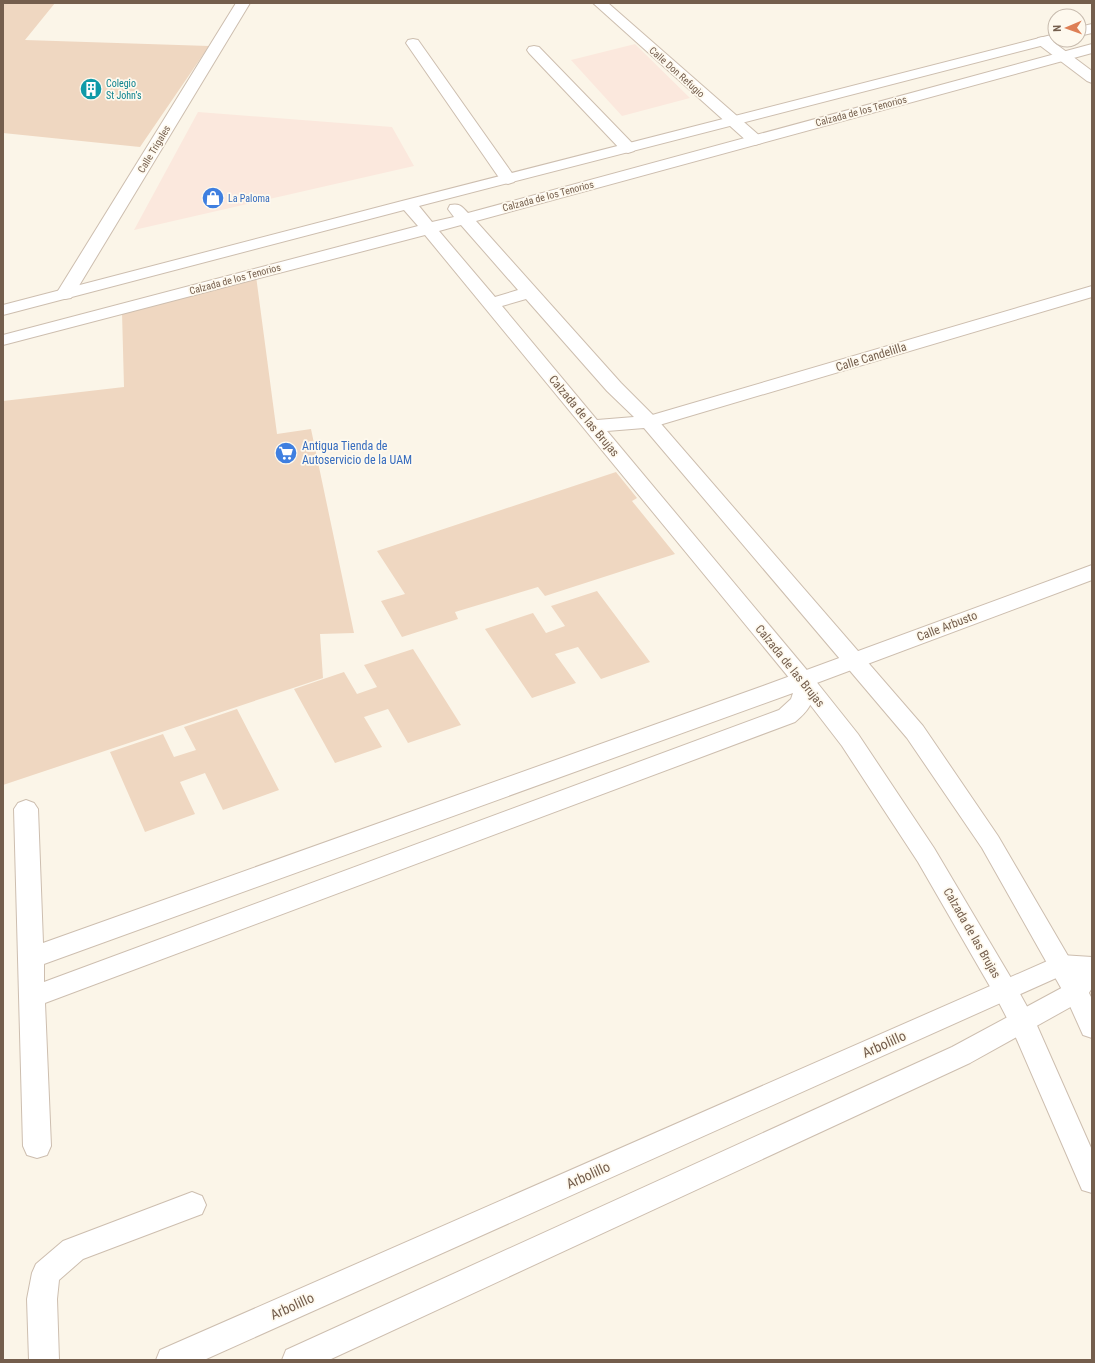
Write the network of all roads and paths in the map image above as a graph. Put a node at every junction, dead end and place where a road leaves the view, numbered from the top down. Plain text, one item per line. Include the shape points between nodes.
1 (243, 3) edge
2 (600, 3) edge
3 (1047, 41) edge
4 (413, 43) dead end
5 (1056, 48) edge
6 (1092, 48) edge
7 (534, 50) dead end
8 (1064, 57) junction
9 (1092, 78) edge
10 (734, 121) junction
11 (755, 140) junction
12 (628, 148) junction
13 (508, 179) junction
14 (444, 195) junction
15 (408, 204) junction
16 (465, 218) junction
17 (427, 229) junction
18 (1092, 291) edge
19 (529, 292) junction
20 (65, 294) junction
21 (491, 304) junction
22 (3, 310) edge
23 (3, 340) edge
24 (649, 422) junction
25 (592, 426) junction
26 (1092, 572) edge
27 (854, 661) junction
28 (803, 680) junction
29 (26, 809) dead end
30 (31, 958) junction
31 (1061, 965) junction
32 (1092, 967) edge
33 (1005, 990) junction
34 (1076, 992) junction
35 (32, 997) junction
36 (1022, 1021) junction
37 (1092, 1027) edge
38 (37, 1146) dead end
39 (1092, 1181) edge
40 (192, 1205) dead end
41 (44, 1360) edge
42 (172, 1360) edge
43 (297, 1360) edge

1 - 20 street, Calle Trigales
2 - 10 street, Calle Don Refugio
3 - 10 street, Calzada de los Tenorios
4 - 13 street
5 - 8 street
6 - 8 street, Calzada de los Tenorios
7 - 12 street
8 - 9 street
8 - 11 street, Calzada de los Tenorios
10 - 11 street, Calle Don Refugio
10 - 12 street, Calzada de los Tenorios
11 - 16 street, Calzada de los Tenorios
12 - 13 street, Calzada de los Tenorios
13 - 14 street, Calzada de los Tenorios
14 - 15 street, Calzada de los Tenorios
14 - 16 street
15 - 17 street, Calzada de las Brujas
15 - 20 street, Calzada de los Tenorios
16 - 17 street, Calzada de los Tenorios
16 - 19 street
17 - 21 street, Calzada de las Brujas
17 - 23 street, Calzada de los Tenorios
18 - 24 street, Calle Candelilla
19 - 21 street
19 - 24 street
20 - 22 street, Calzada de los Tenorios
21 - 25 street, Calzada de las Brujas
24 - 25 street, Calle Candelilla
24 - 27 street
25 - 28 street, Calzada de las Brujas
26 - 27 street, Calle Arbusto
27 - 28 street, Calle Arbusto
27 - 31 street via 919,739 990,842
28 - 30 street, Calle Arbusto
28 - 33 street, Calzada de las Brujas via 850,740 926,855
28 - 35 street via 804,693 801,705 787,716
29 - 30 street
30 - 35 street
31 - 32 street
31 - 33 street, Arbolillo
31 - 34 street
32 - 34 street
33 - 36 street, Calzada de las Brujas
33 - 42 street, Arbolillo
34 - 36 street
34 - 37 street
35 - 38 street
36 - 39 street, Calzada de las Brujas
36 - 43 street via 954,1058
40 - 41 street via 73,1250 46,1273 42,1299

